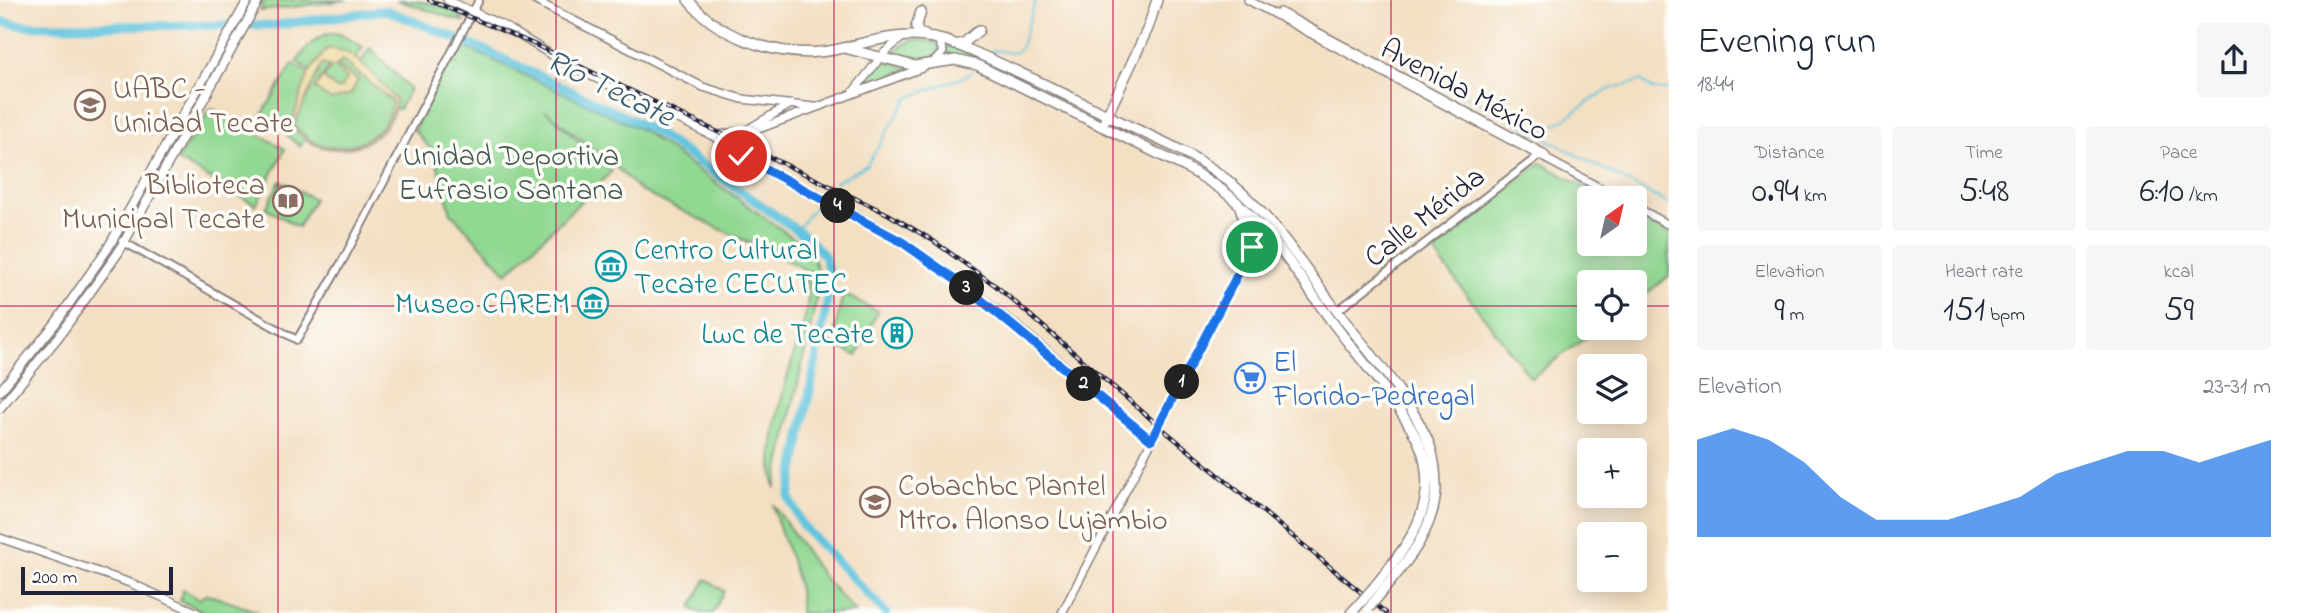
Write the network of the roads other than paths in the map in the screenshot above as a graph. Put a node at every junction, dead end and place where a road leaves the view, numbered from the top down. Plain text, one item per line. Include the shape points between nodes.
1 (248, 0) edge
2 (259, 0) edge
3 (447, 0) edge
4 (479, 0) edge
5 (534, 0) edge
6 (688, 0) edge
7 (1157, 0) edge
8 (1248, 0) edge
9 (1258, 0) edge
10 (474, 10) junction
11 (920, 12) dead end
12 (979, 30) dead end
13 (905, 35) junction
14 (932, 37) junction
15 (955, 45) junction
16 (844, 48) junction
17 (880, 58) junction
18 (937, 62) junction
19 (853, 92) junction
20 (792, 104) junction
21 (814, 107) junction
22 (1107, 115) junction
23 (1103, 125) junction
24 (743, 132) junction
25 (712, 136) junction
26 (1544, 156) junction
27 (1598, 186) edge
28 (1238, 203) junction
29 (1647, 213) edge
30 (1268, 219) junction
31 (1669, 225) edge
32 (1262, 228) junction
33 (114, 237) junction
34 (124, 242) junction
35 (1252, 247) junction
36 (1277, 247) junction
37 (1337, 311) junction
38 (41, 342) junction
39 (38, 363) junction
40 (0, 391) edge
41 (0, 408) edge
42 (1151, 440) junction
43 (0, 538) edge
44 (1377, 590) junction
45 (1365, 607) edge
46 (198, 613) edge
47 (1062, 613) edge
48 (1351, 613) edge

1 - 33 main road
2 - 34 main road
3 - 10 main road
4 - 10 street
5 - 20 main road via 703,87 742,99
6 - 16 highway via 717,25 755,44 812,53
7 - 22 highway
8 - 26 main road, Avenida México
9 - 26 main road, Avenida México
10 - 25 main road via 563,62
10 - 34 street via 297,340
11 - 14 highway via 916,27
12 - 15 highway
13 - 14 highway
13 - 16 highway
13 - 17 main road
14 - 15 highway
14 - 18 main road via 942,43
15 - 22 highway
16 - 17 highway
17 - 18 highway via 915,66
17 - 19 main road
18 - 19 main road
18 - 23 highway via 962,60 978,65
19 - 21 main road
20 - 21 main road
20 - 24 main road
21 - 24 main road
22 - 23 highway
22 - 30 highway via 1213,170
23 - 28 highway via 1206,178
24 - 25 main road
25 - 42 street via 920,255 976,295
26 - 27 main road, Avenida México
26 - 37 street, Calle Mérida
28 - 32 highway
28 - 35 highway
29 - 31 main road
30 - 32 main road
30 - 37 highway
32 - 35 main road
32 - 36 highway
33 - 34 street
33 - 38 main road
34 - 39 main road
35 - 36 highway via 1263,243
35 - 42 main road
36 - 44 highway via 1411,430 1424,459 1426,493 1418,524
37 - 44 highway via 1406,405 1434,462 1436,490 1429,523 1414,552
38 - 39 main road via 34,358
38 - 40 main road
39 - 41 main road
42 - 47 main road
43 - 46 main road via 117,578
44 - 45 highway, bridge
45 - 48 highway

